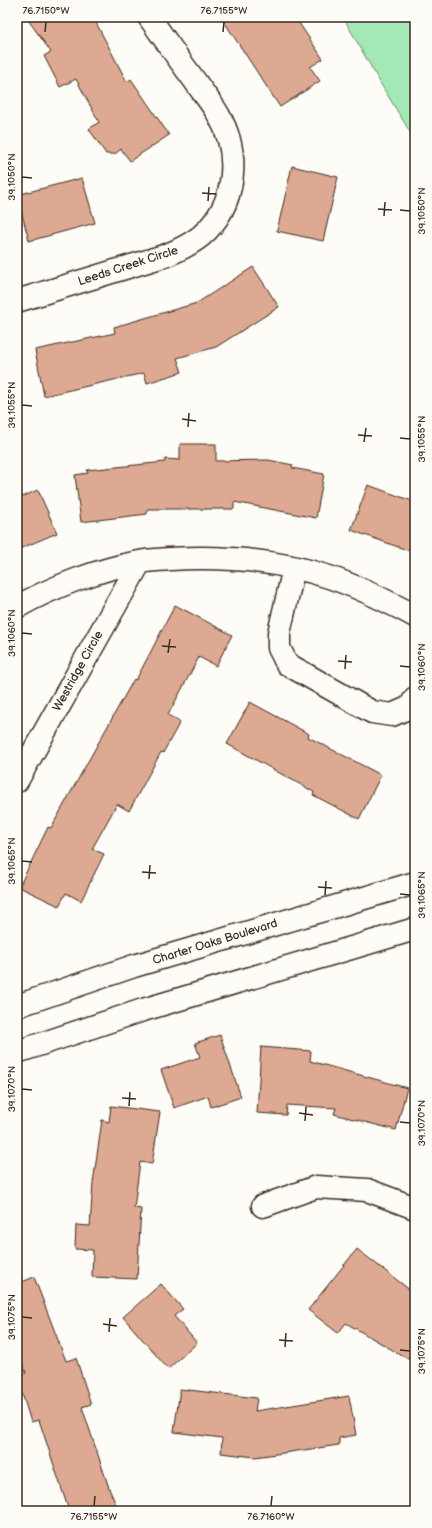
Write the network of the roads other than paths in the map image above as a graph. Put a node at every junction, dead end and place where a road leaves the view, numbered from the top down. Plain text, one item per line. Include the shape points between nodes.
1 (149, 17) edge
2 (17, 302) edge
3 (140, 562) junction
4 (294, 568) junction
5 (17, 607) edge
6 (415, 616) edge
7 (415, 698) edge
8 (17, 781) edge
9 (415, 883) edge
10 (415, 929) edge
11 (17, 1006) edge
12 (17, 1052) edge
13 (263, 1206) dead end
14 (415, 1208) edge

1 - 2 street, Leeds Creek Circle via 218,114 230,142 233,173 228,197 217,219 202,236 185,247 167,255
3 - 4 street via 192,558 231,559
3 - 5 street via 67,584
3 - 8 street, Westridge Circle
4 - 6 street via 358,588
4 - 7 street via 279,632 279,648 287,664 372,712 392,715 410,707
9 - 11 street, Charter Oaks Boulevard via 134,966
10 - 12 street via 143,1010
13 - 14 street via 316,1187 366,1190

